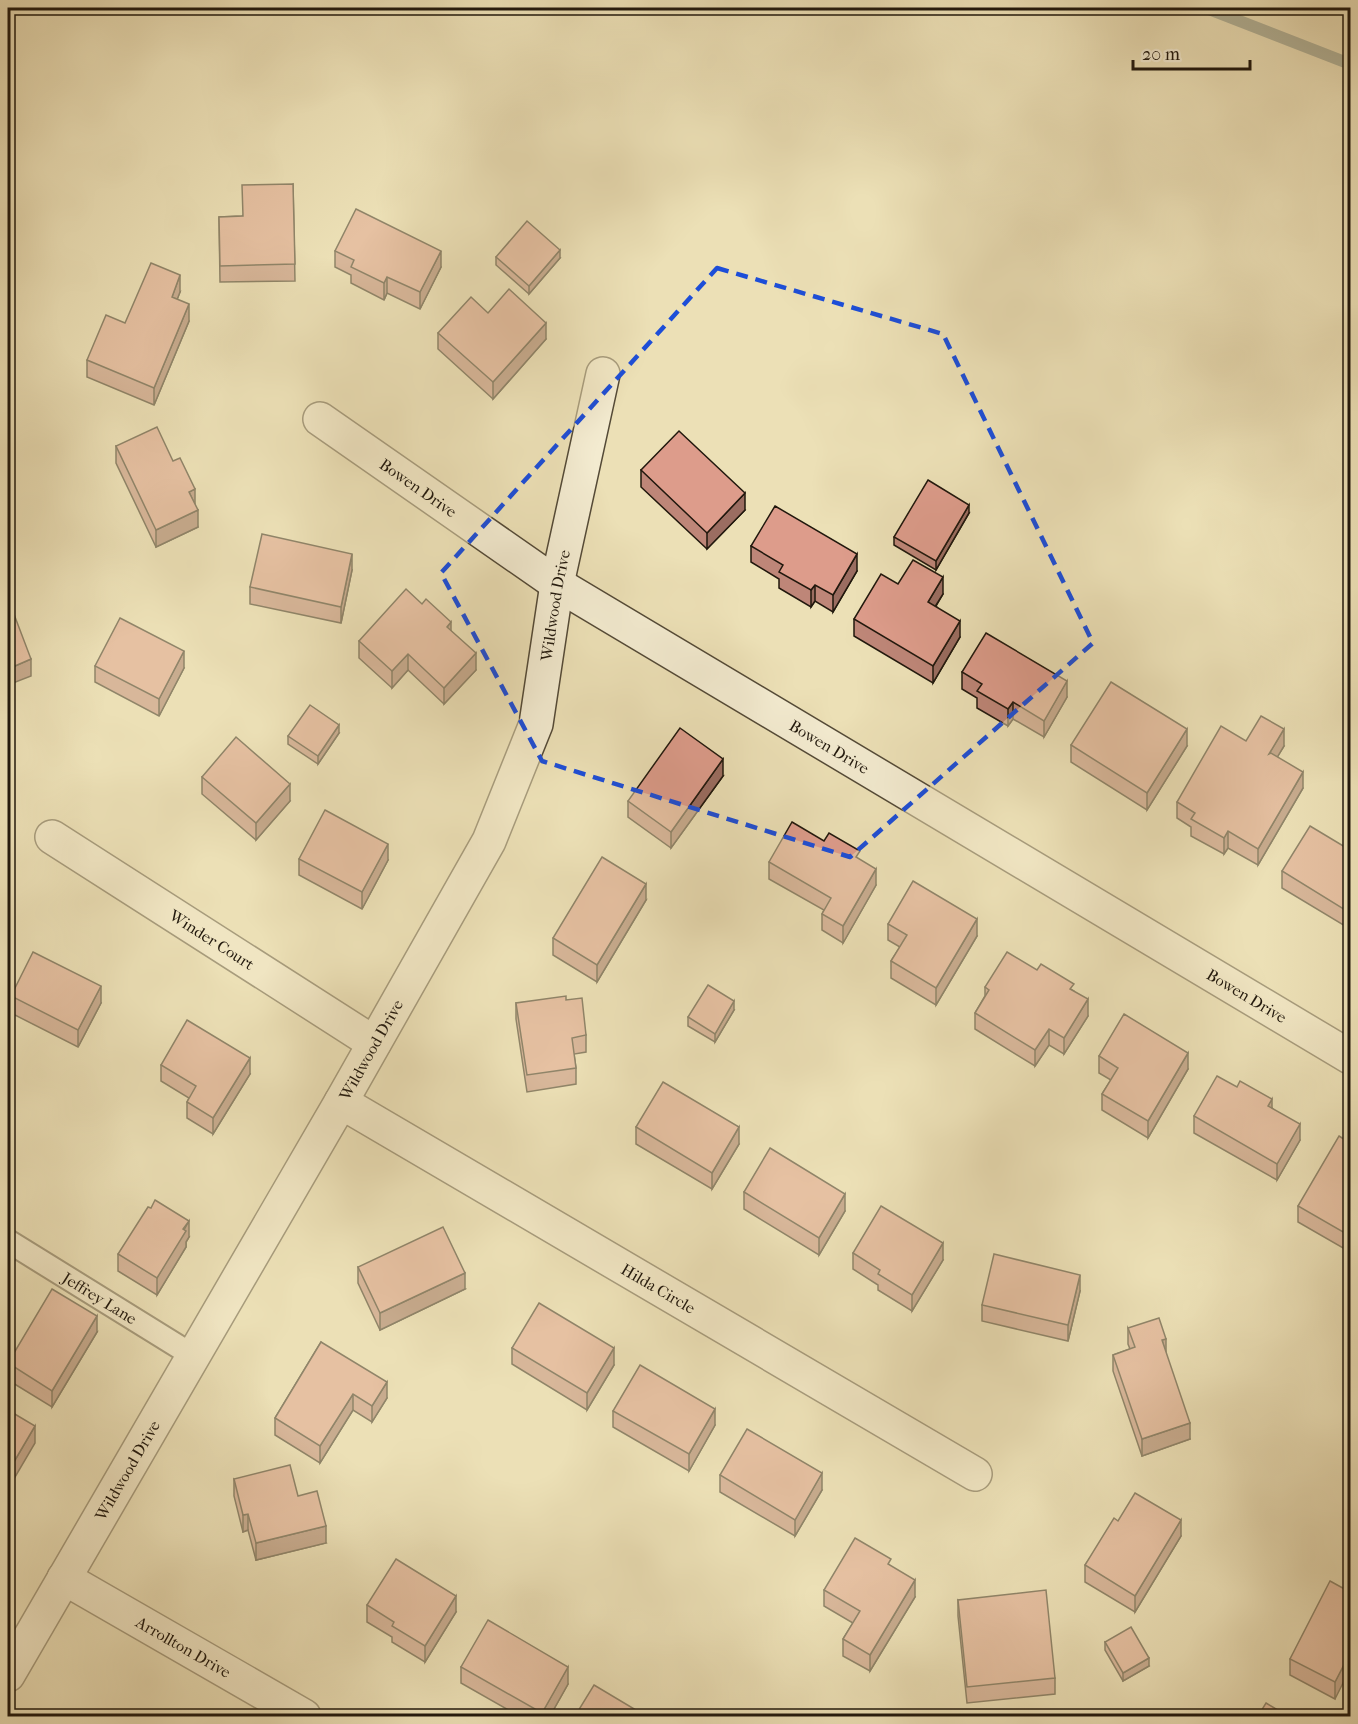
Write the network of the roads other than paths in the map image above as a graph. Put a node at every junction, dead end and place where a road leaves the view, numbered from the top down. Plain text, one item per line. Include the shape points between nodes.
1 (603, 374) dead end
2 (320, 419) dead end
3 (557, 584) junction
4 (51, 837) dead end
5 (374, 1043) junction
6 (1350, 1057) edge
7 (341, 1102) junction
8 (8, 1241) edge
9 (192, 1355) junction
10 (975, 1474) dead end
11 (64, 1578) junction
12 (8, 1675) edge
13 (304, 1716) edge

1 - 3 street, Wildwood Drive
2 - 3 street, Bowen Drive
3 - 5 street, Wildwood Drive via 536,724 489,841
3 - 6 street, Bowen Drive
4 - 5 street, Winder Court
5 - 7 street, Wildwood Drive
7 - 9 street, Wildwood Drive
7 - 10 street, Hilda Circle
8 - 9 lane, Jeffrey Lane
9 - 11 street, Wildwood Drive
11 - 12 street, Wildwood Drive
11 - 13 street, Arrollton Drive

